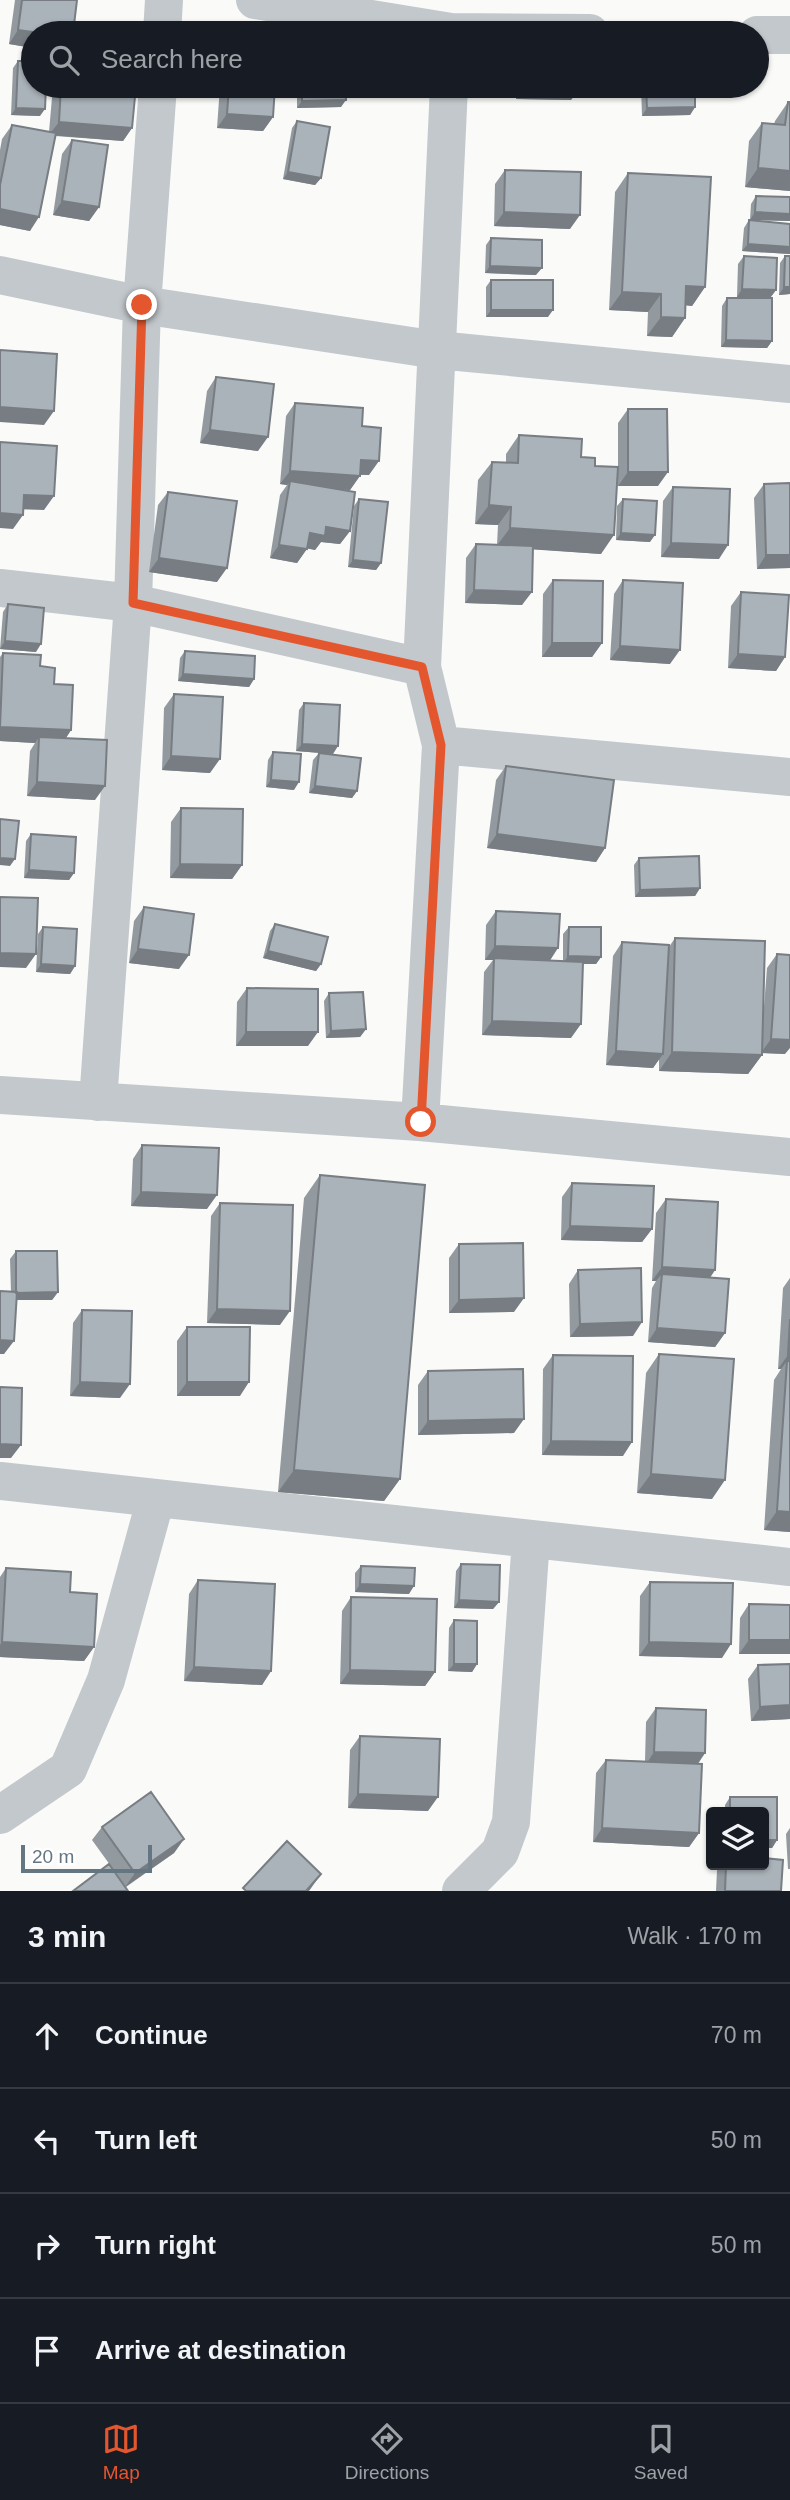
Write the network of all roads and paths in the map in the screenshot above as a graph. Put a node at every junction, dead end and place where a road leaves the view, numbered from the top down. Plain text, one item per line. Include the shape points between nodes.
1 (164, 0) edge
2 (255, 0) edge
3 (163, 21) edge
4 (443, 21) edge
5 (769, 34) edge
6 (790, 35) edge
7 (157, 98) edge
8 (448, 98) edge
9 (0, 275) edge
10 (142, 305) junction
11 (437, 350) junction
12 (790, 384) edge
13 (0, 588) edge
14 (133, 603) junction
15 (422, 667) junction
16 (441, 745) junction
17 (790, 778) edge
18 (0, 1095) edge
19 (99, 1102) junction
20 (421, 1122) junction
21 (790, 1157) edge
22 (0, 1481) edge
23 (156, 1498) junction
24 (531, 1539) junction
25 (790, 1567) edge
26 (0, 1815) edge
27 (461, 1891) edge

1 - 3 street
2 - 4 street
5 - 6 street
7 - 10 street
8 - 11 street
9 - 10 street
10 - 11 street
10 - 14 street
11 - 12 street
11 - 15 street
13 - 14 street
14 - 15 street
14 - 19 street
15 - 16 street
16 - 17 street
16 - 20 street
18 - 19 street
19 - 20 street
20 - 21 street
22 - 23 street
23 - 24 street
23 - 26 street via 106,1680 68,1769
24 - 25 street
24 - 27 street via 511,1822 500,1852

